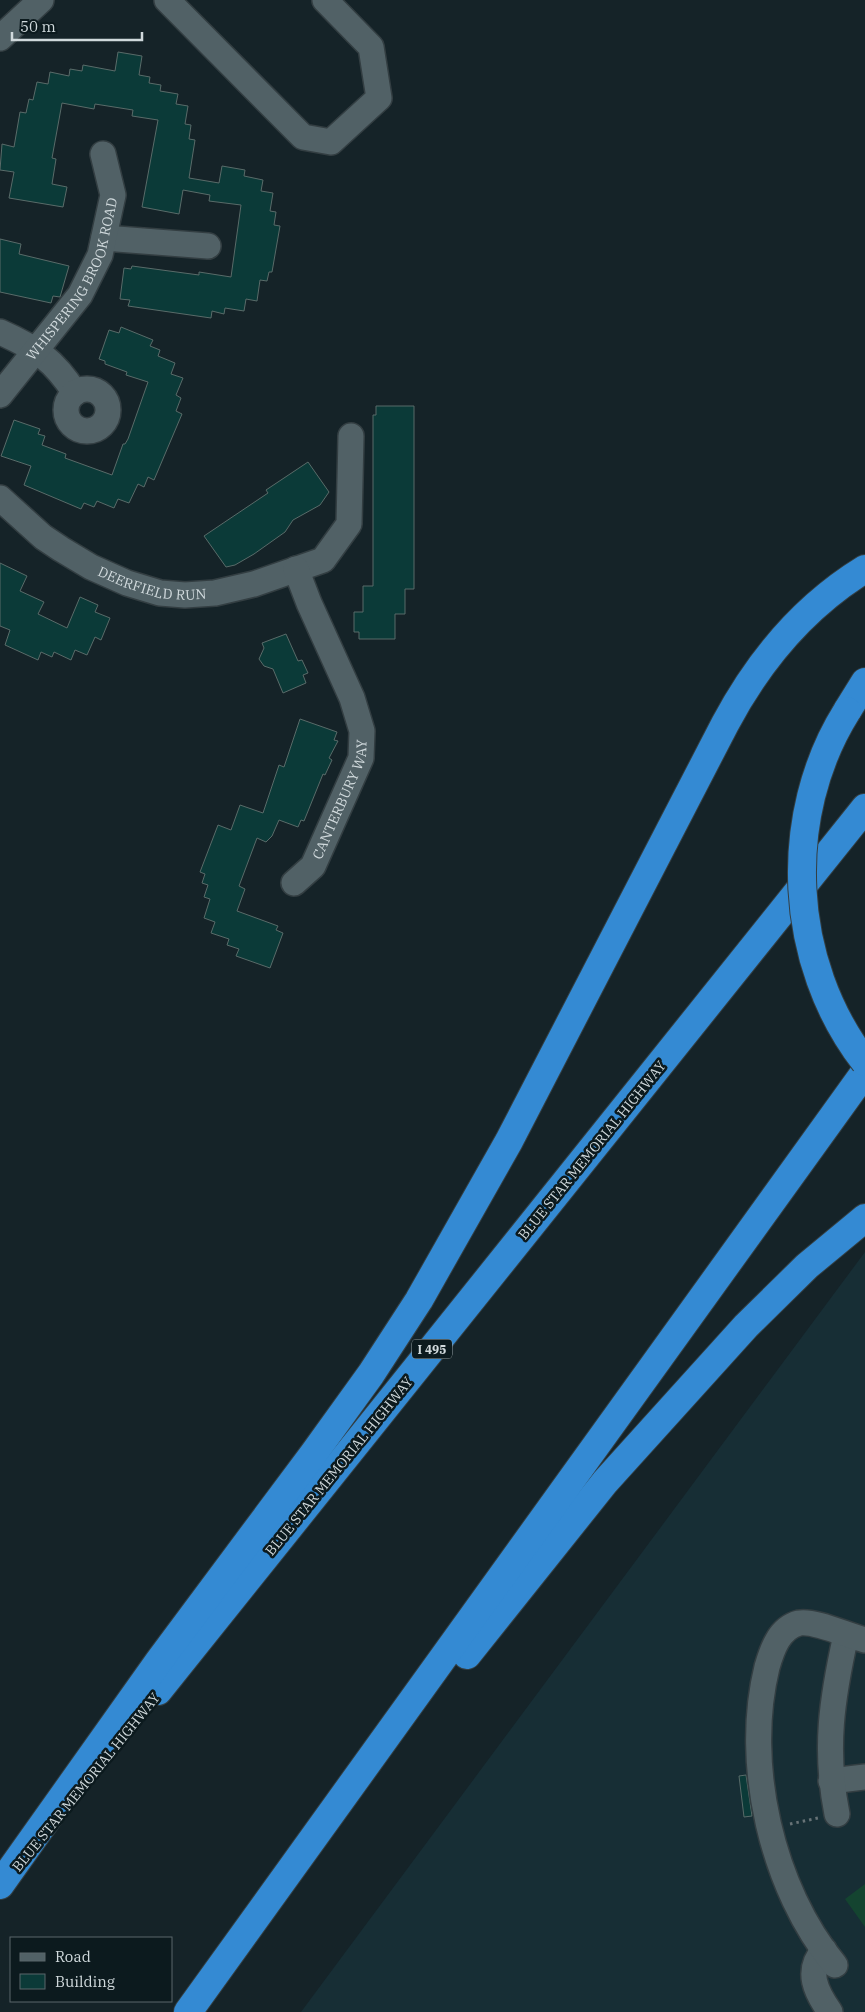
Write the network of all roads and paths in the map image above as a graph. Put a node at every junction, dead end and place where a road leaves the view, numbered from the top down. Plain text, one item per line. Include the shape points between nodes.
1 (41, 0) edge
2 (168, 0) edge
3 (325, 0) edge
4 (0, 38) edge
5 (103, 154) dead end
6 (104, 238) junction
7 (208, 246) dead end
8 (0, 332) edge
9 (35, 350) junction
10 (75, 393) dead end
11 (0, 395) edge
12 (351, 436) dead end
13 (0, 498) edge
14 (296, 569) junction
15 (865, 569) edge
16 (865, 682) edge
17 (865, 808) edge
18 (294, 883) dead end
19 (865, 1062) edge
20 (865, 1072) edge
21 (865, 1218) edge
22 (855, 1637) edge
23 (865, 1776) edge
24 (831, 1781) junction
25 (837, 1814) dead end
26 (0, 1885) edge
27 (0, 1889) edge
28 (230, 1954) junction
29 (188, 2012) edge
30 (830, 2012) edge

1 - 4 street
2 - 3 street via 303,137 331,142 378,98 371,47
5 - 6 street, WHISPERING BROOK ROAD via 114,195
6 - 7 street
6 - 9 street, WHISPERING BROOK ROAD via 100,255 80,295
8 - 9 street
9 - 10 street via 53,362
9 - 11 street, WHISPERING BROOK ROAD
12 - 14 street, DEERFIELD RUN via 349,524 323,560
13 - 14 street, DEERFIELD RUN via 43,537 76,558 126,583 160,593 215,593
14 - 18 street, CANTERBURY WAY via 352,698 362,731 361,758 313,866
15 - 26 highway via 804,615 782,637 752,678 498,1162 419,1300 337,1422 159,1661
16 - 19 highway, bridge via 827,746 810,795 804,832 802,880 808,932 820,980 839,1021
17 - 27 highway, BLUE STAR MEMORIAL HIGHWAY / I 495
20 - 28 highway
21 - 28 highway via 766,1305 605,1482
22 - 24 street via 831,1708
22 - 30 street via 805,1623 786,1630 777,1640 769,1661 761,1709 761,1778 771,1834 794,1896 830,1958 815,1961 813,1974
23 - 24 street
24 - 25 street
28 - 29 highway

